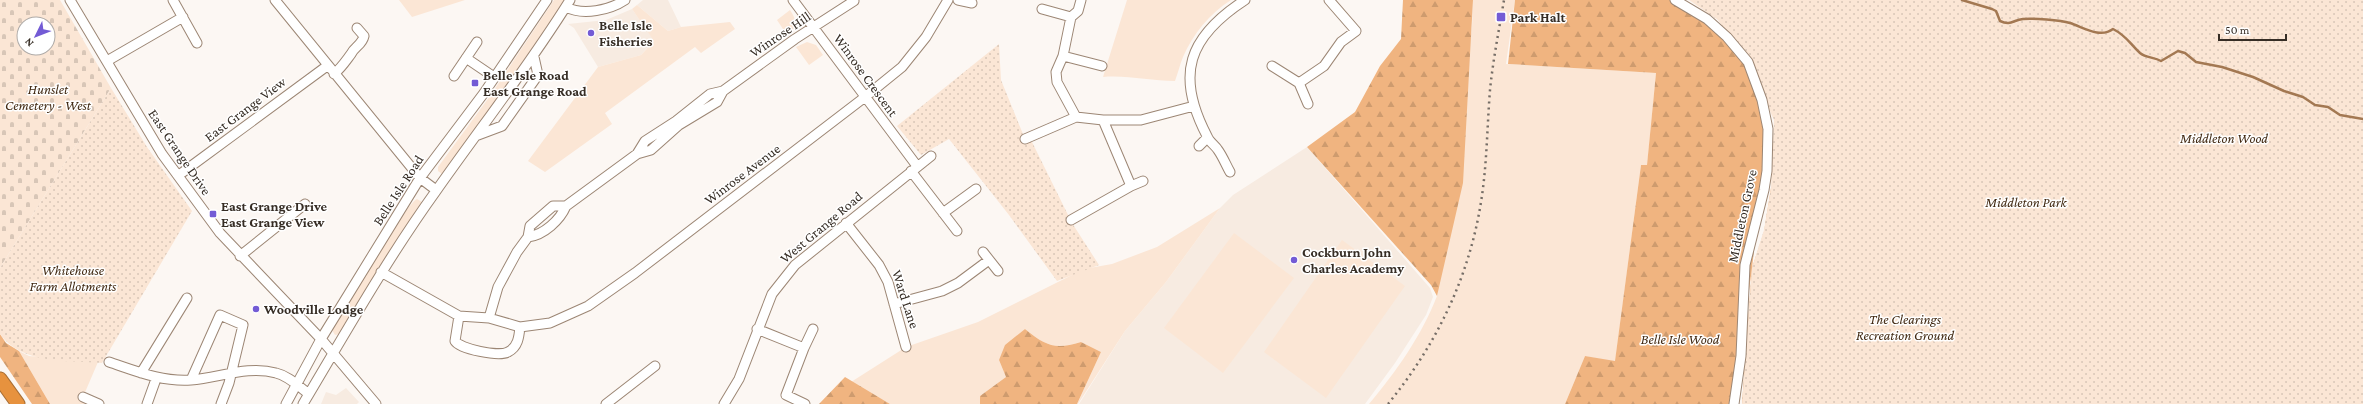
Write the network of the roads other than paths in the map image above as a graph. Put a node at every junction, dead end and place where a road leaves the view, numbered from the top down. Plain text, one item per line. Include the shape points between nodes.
1 (70, 0) edge
2 (173, 0) edge
3 (275, 0) edge
4 (547, 0) edge
5 (625, 0) edge
6 (793, 0) edge
7 (948, 0) edge
8 (958, 0) edge
9 (1081, 0) edge
10 (1245, 0) edge
11 (1329, 0) edge
12 (1675, 0) edge
13 (854, 1) edge
14 (568, 3) edge
15 (972, 3) dead end
16 (1042, 9) dead end
17 (183, 17) junction
18 (1071, 17) junction
19 (813, 26) junction
20 (357, 28) dead end
21 (477, 42) dead end
22 (197, 43) dead end
23 (1063, 56) junction
24 (534, 57) junction
25 (466, 58) junction
26 (107, 61) junction
27 (327, 66) junction
28 (1102, 66) dead end
29 (1272, 66) dead end
30 (334, 74) junction
31 (454, 76) dead end
32 (494, 77) junction
33 (1300, 83) junction
34 (865, 97) junction
35 (1308, 104) dead end
36 (1194, 106) junction
37 (1076, 117) junction
38 (1103, 120) junction
39 (478, 135) junction
40 (1207, 138) junction
41 (1025, 139) dead end
42 (1199, 146) dead end
43 (931, 156) dead end
44 (914, 169) junction
45 (1230, 172) dead end
46 (179, 175) junction
47 (420, 178) junction
48 (1143, 181) dead end
49 (1131, 186) junction
50 (976, 189) dead end
51 (436, 190) junction
52 (305, 204) dead end
53 (943, 214) junction
54 (1071, 220) dead end
55 (846, 223) junction
56 (957, 231) dead end
57 (983, 252) dead end
58 (240, 256) junction
59 (989, 260) junction
60 (998, 271) dead end
61 (381, 272) junction
62 (187, 298) dead end
63 (894, 304) junction
64 (460, 316) junction
65 (489, 318) junction
66 (520, 327) junction
67 (757, 329) junction
68 (813, 329) dead end
69 (321, 339) junction
70 (906, 347) dead end
71 (804, 348) junction
72 (332, 353) junction
73 (109, 362) dead end
74 (655, 366) dead end
75 (141, 373) junction
76 (231, 373) junction
77 (156, 378) junction
78 (0, 379) edge
79 (191, 380) junction
80 (296, 385) junction
81 (309, 394) junction
82 (83, 397) dead end
83 (18, 404) edge
84 (99, 404) edge
85 (147, 404) edge
86 (221, 404) edge
87 (286, 404) edge
88 (303, 404) edge
89 (376, 404) edge
90 (606, 404) edge
91 (724, 404) edge
92 (805, 404) edge
93 (1734, 404) edge

1 - 26 street, East Grange Drive
2 - 17 street
3 - 27 street
4 - 32 street, Belle Isle Road
5 - 14 street via 608,9 576,10
6 - 19 street, Winrose Crescent
7 - 34 street, Winrose Avenue via 926,37 902,66
8 - 15 street
9 - 18 street via 1078,11
10 - 36 street via 1228,11 1200,42 1188,74
11 - 33 street via 1360,28 1342,42 1324,66
12 - 93 street, Middleton Grove via 1707,19 1727,37 1748,62 1762,100 1768,129 1764,190 1745,265 1741,356
13 - 19 street, Winrose Hill
14 - 24 street
16 - 18 street
17 - 22 street
17 - 26 street
18 - 23 street
19 - 34 street, Winrose Crescent
19 - 65 street, Winrose Hill via 723,91 717,102 678,123 651,150 637,154 566,206 562,215 538,236 528,237 502,278
20 - 30 street via 364,36 363,43
21 - 25 street
23 - 28 street
23 - 37 street via 1056,72 1057,82
24 - 39 street
24 - 39 street via 538,76 502,126
25 - 31 street
25 - 32 street
26 - 46 street, East Grange Drive via 145,127
27 - 30 street
27 - 46 street, East Grange View
29 - 33 street
30 - 47 street
32 - 47 street, Belle Isle Road
33 - 35 street
34 - 44 street, Winrose Crescent
34 - 66 street, Winrose Avenue via 588,306 550,323
36 - 38 street via 1141,120
36 - 40 street
37 - 38 street
37 - 41 street
38 - 49 street
39 - 51 street
40 - 42 street
40 - 45 street via 1218,149
43 - 44 street, West Grange Road
44 - 53 street, Winrose Crescent
44 - 55 street, West Grange Road
46 - 58 street, East Grange Drive via 202,209
47 - 51 street
47 - 69 street, Belle Isle Road
48 - 49 street
49 - 54 street
50 - 53 street
51 - 61 street
52 - 58 street
53 - 56 street, Winrose Crescent
55 - 63 street, Ward Lane via 879,264 888,282
55 - 67 street, West Grange Road via 795,265 772,294
57 - 59 street
58 - 69 street, East Grange Drive
59 - 60 street
59 - 63 street via 958,283 942,291
61 - 64 street, Winrose Avenue
61 - 72 street
62 - 75 street
63 - 70 street, Ward Lane
64 - 65 street, Winrose Avenue
64 - 66 street via 455,341 461,347 501,354 509,352 518,340
65 - 66 street, Winrose Avenue
67 - 71 street
67 - 91 street, West Grange Road via 740,379
68 - 71 street
69 - 72 street, East Grange Drive
69 - 80 street, Belle Isle Road
71 - 92 street via 786,395
72 - 81 street
72 - 89 street, East Grange Drive
73 - 75 street
74 - 90 street
75 - 77 street
76 - 79 street
76 - 79 street via 243,326 220,315
76 - 80 street via 276,372
76 - 86 street
77 - 79 street
77 - 85 street
78 - 83 highway
80 - 81 street
80 - 87 street, Belle Isle Road
81 - 88 street
82 - 84 street

